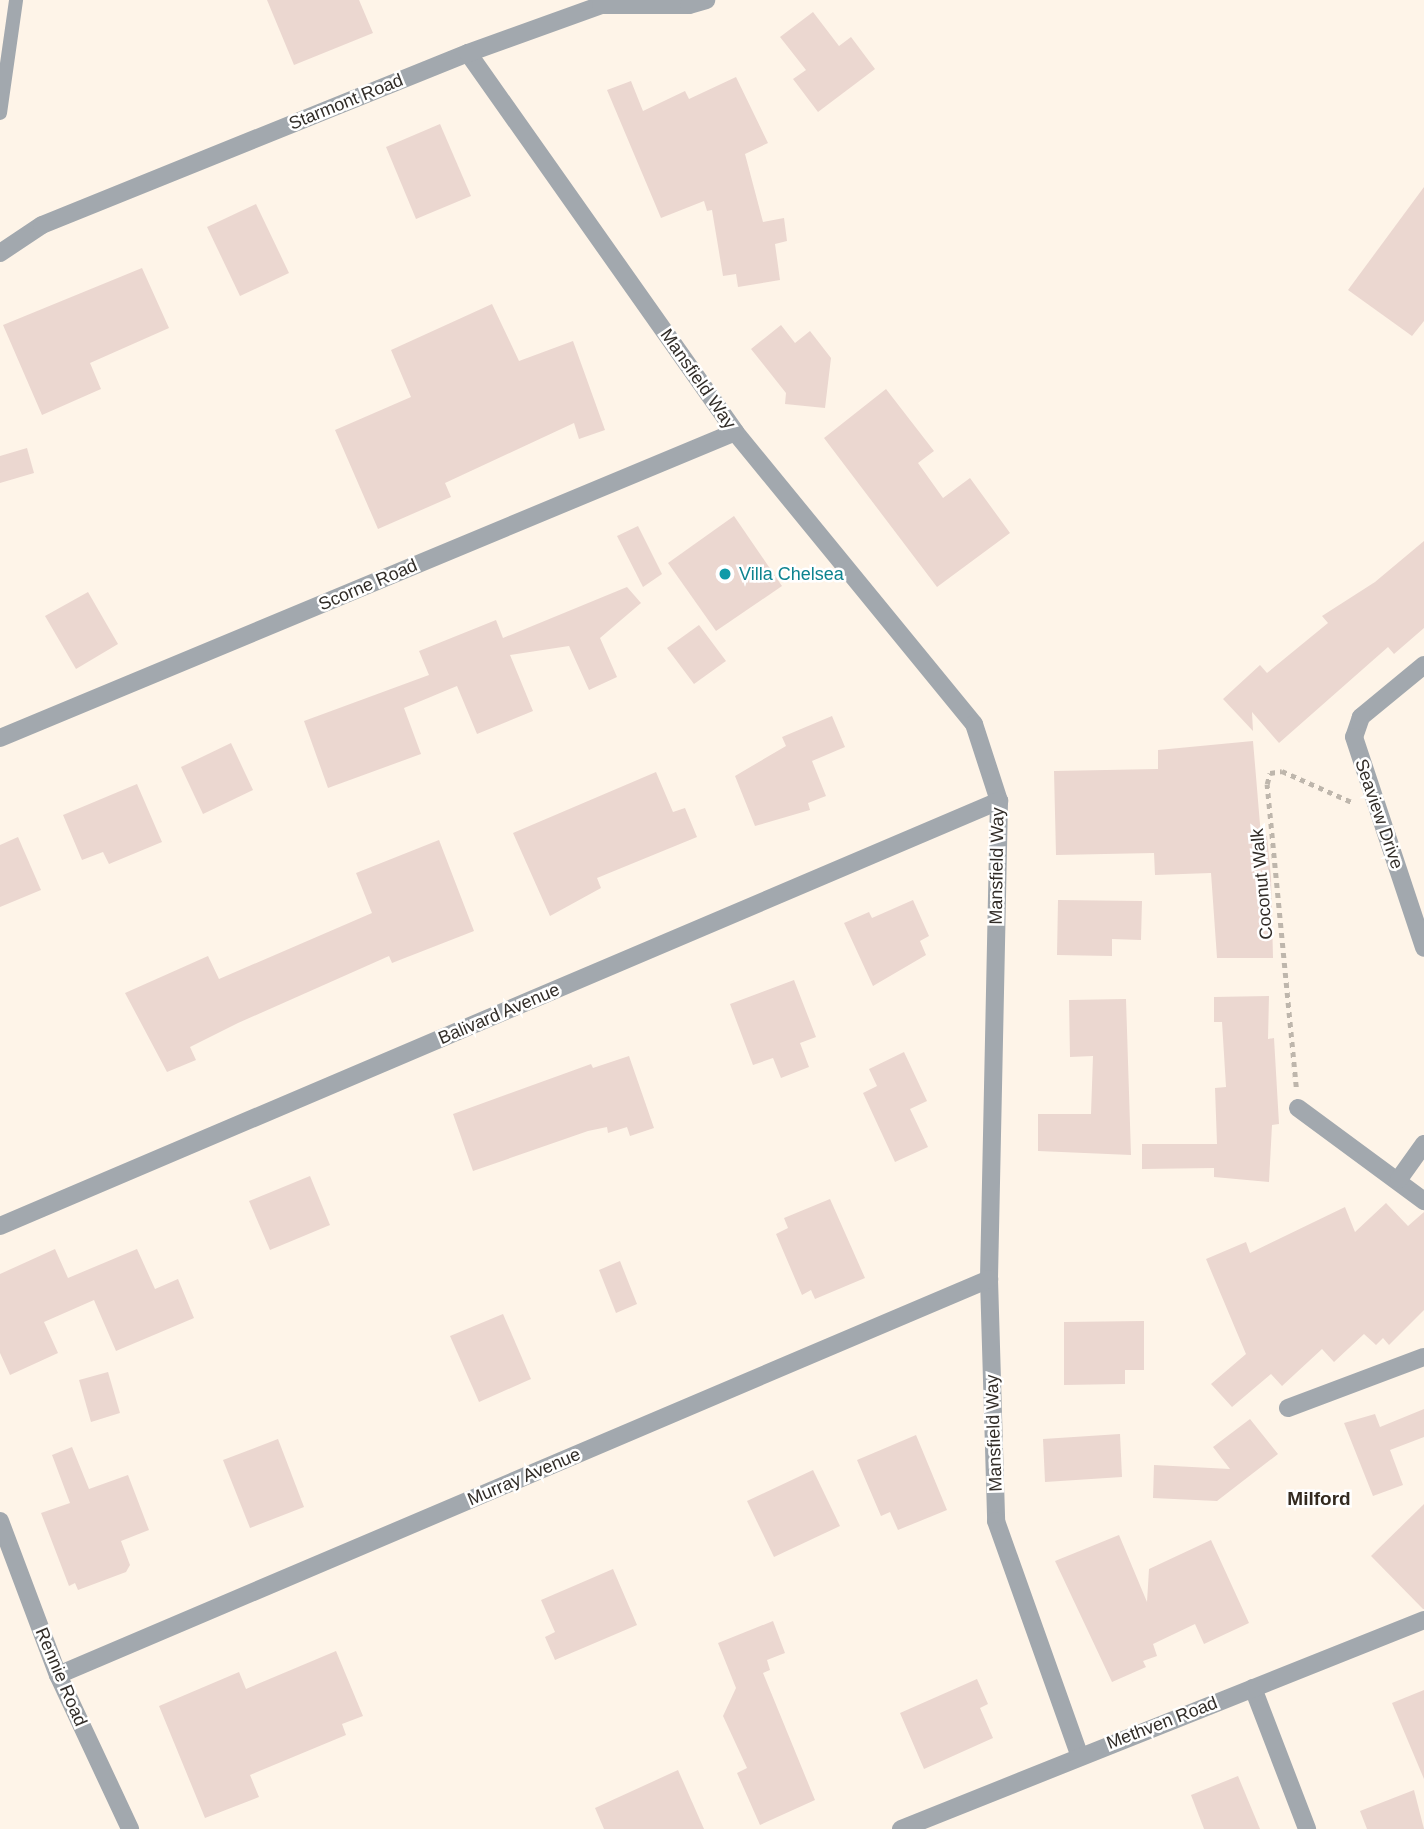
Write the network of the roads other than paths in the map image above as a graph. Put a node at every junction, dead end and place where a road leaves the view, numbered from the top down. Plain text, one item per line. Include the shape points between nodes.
1 (16, 0) edge
2 (706, 0) edge
3 (468, 53) junction
4 (0, 113) edge
5 (0, 253) edge
6 (735, 432) junction
7 (1424, 665) edge
8 (0, 738) edge
9 (999, 801) junction
10 (1416, 894) edge
11 (1424, 948) edge
12 (1298, 1108) road end
13 (1424, 1144) edge
14 (1399, 1179) junction
15 (1424, 1201) edge
16 (0, 1226) edge
17 (989, 1279) junction
18 (1424, 1357) edge
19 (1288, 1408) dead end
20 (0, 1521) edge
21 (1424, 1620) edge
22 (58, 1675) junction
23 (1253, 1688) junction
24 (1079, 1754) junction
25 (130, 1829) edge
26 (901, 1829) edge
27 (1307, 1829) edge

1 - 4 lane
2 - 3 street, Starmont Road via 689,5 601,5
3 - 5 street, Starmont Road via 42,225
3 - 6 street, Mansfield Way
6 - 8 street, Scorne Road
6 - 9 street, Mansfield Way via 974,724
7 - 10 street, Seaview Drive via 1361,716 1354,737 1377,814
9 - 16 street, Balivard Avenue
9 - 17 street, Mansfield Way
10 - 11 street, Seaview Drive
12 - 14 street
13 - 14 street
14 - 15 street
17 - 22 street, Murray Avenue
17 - 24 street, Mansfield Way via 996,1521
18 - 19 street
20 - 22 street, Rennie Road
21 - 23 street, Methven Road
22 - 25 street, Rennie Road
23 - 24 street, Methven Road
23 - 27 street
24 - 26 street, Methven Road

